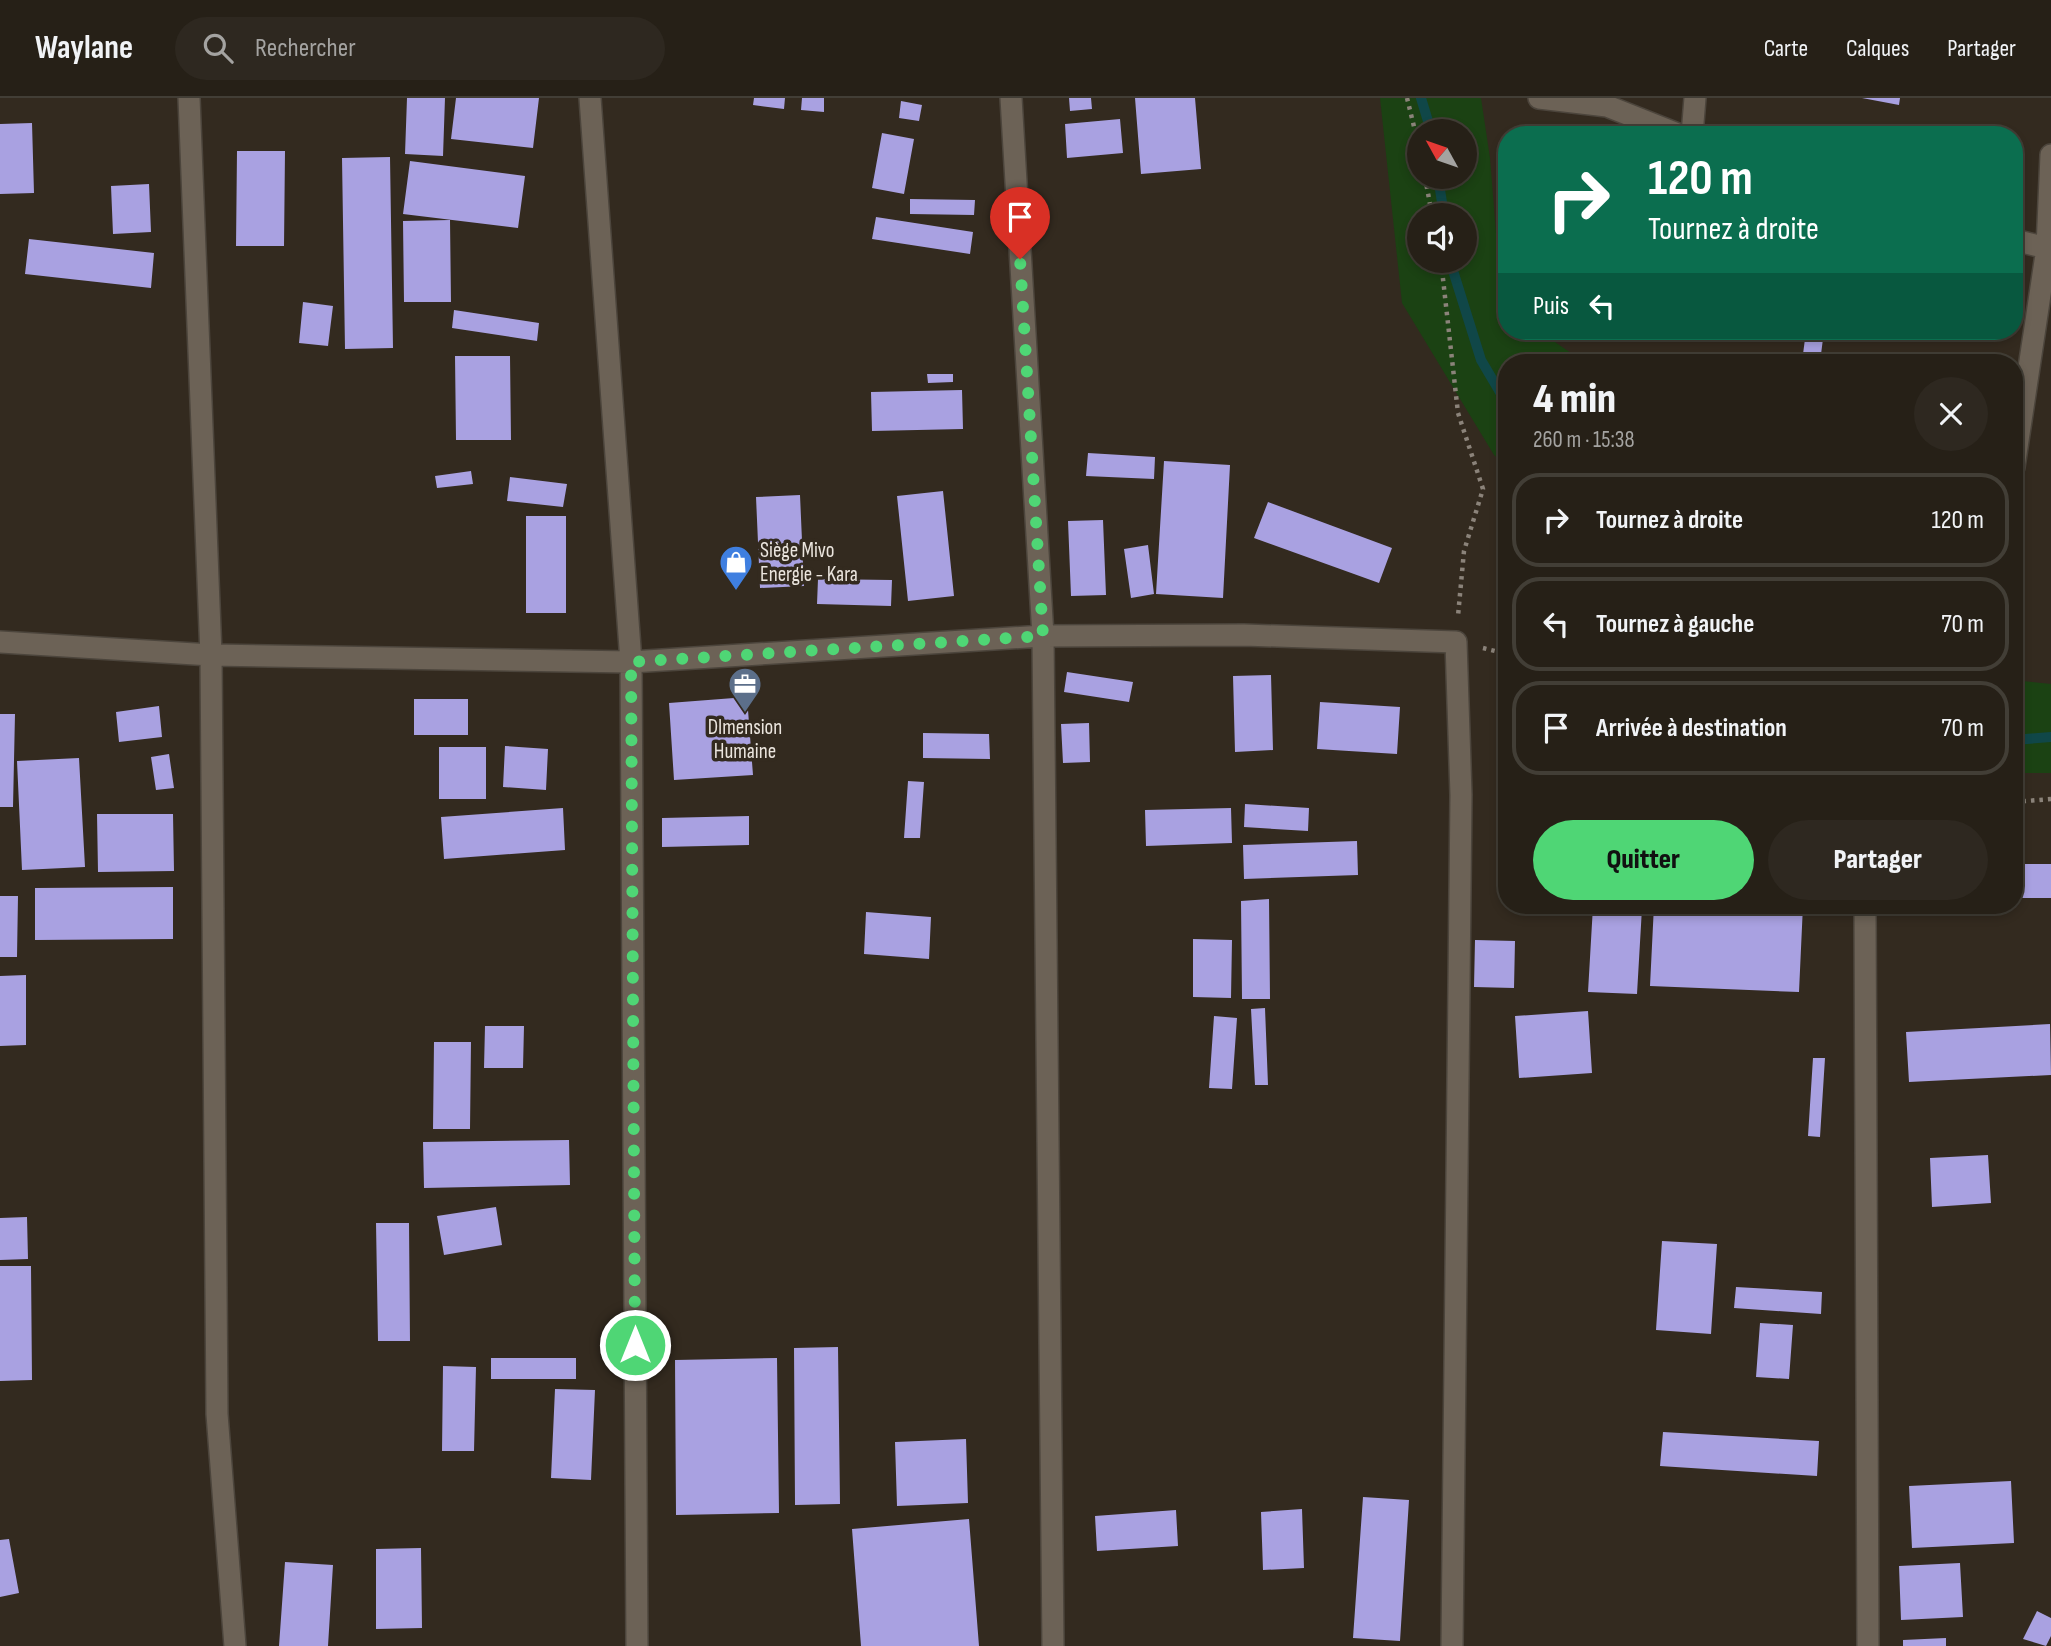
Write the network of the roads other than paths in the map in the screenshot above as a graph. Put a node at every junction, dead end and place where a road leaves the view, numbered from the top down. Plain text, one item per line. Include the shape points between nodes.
1 (189, 98) edge
2 (590, 98) edge
3 (1011, 98) edge
4 (1539, 98) edge
5 (1695, 98) edge
6 (1657, 126) edge
7 (1693, 126) edge
8 (2051, 155) edge
9 (2023, 242) edge
10 (2049, 248) edge
11 (2023, 411) edge
12 (1043, 636) junction
13 (0, 642) edge
14 (211, 655) junction
15 (631, 662) junction
16 (1865, 914) edge
17 (235, 1646) edge
18 (637, 1646) edge
19 (1053, 1646) edge
20 (1452, 1646) edge
21 (1868, 1646) edge

1 - 14 street
2 - 15 street
3 - 12 street
4 - 6 street via 1607,106
5 - 7 street
8 - 10 street
9 - 10 street
10 - 11 street
12 - 15 street
12 - 19 street
12 - 20 street via 1244,635 1456,642 1461,795
13 - 14 street
14 - 15 street
14 - 17 street via 217,1414
15 - 18 street
16 - 21 street

